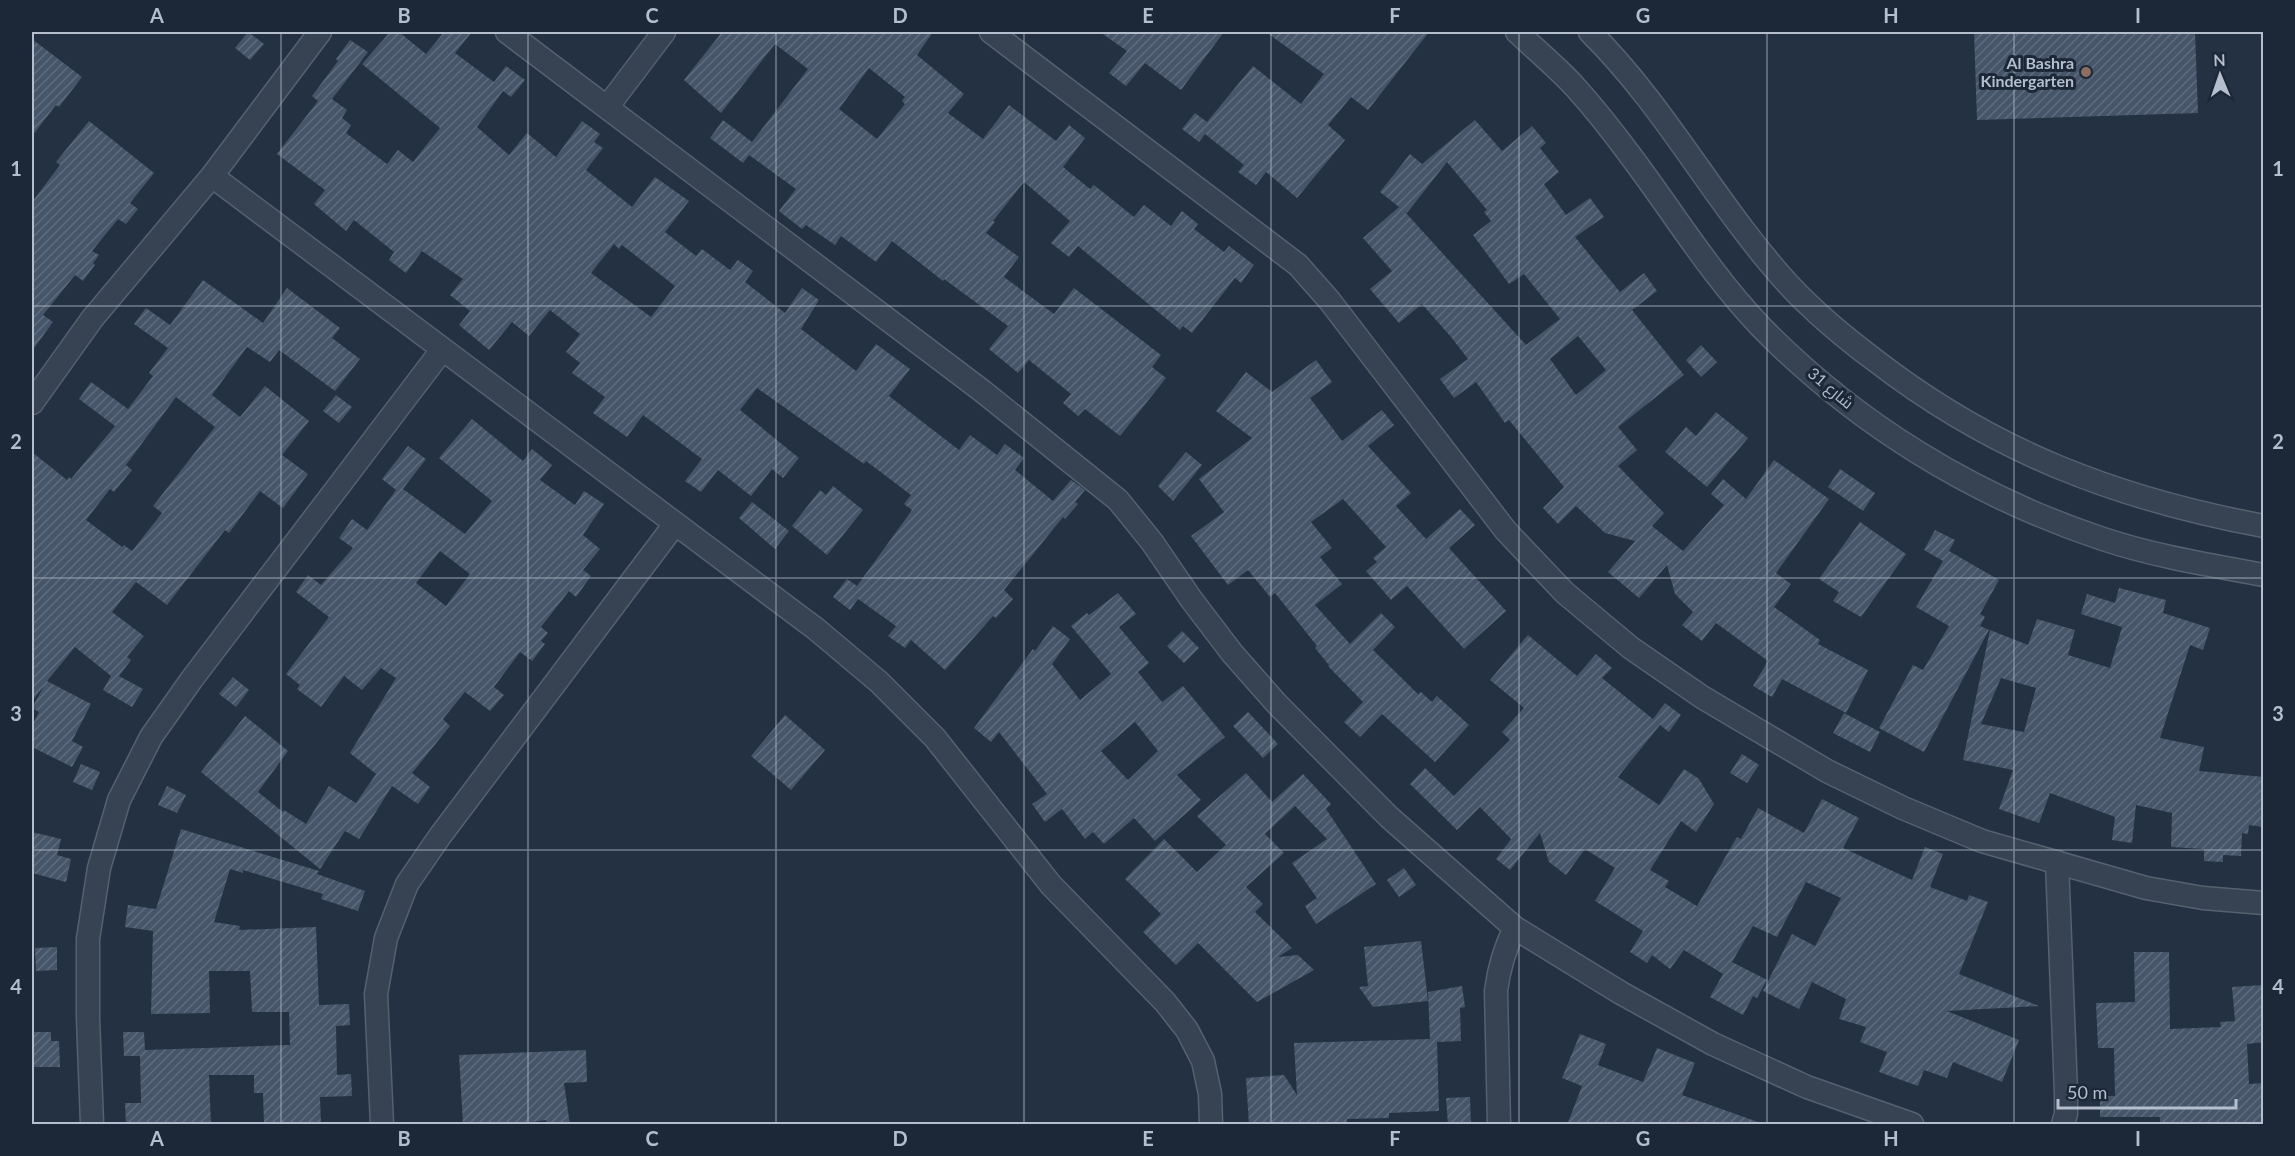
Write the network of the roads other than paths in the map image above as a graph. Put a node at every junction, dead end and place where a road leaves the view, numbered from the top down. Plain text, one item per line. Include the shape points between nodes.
1 (320, 32) edge
2 (507, 32) edge
3 (664, 32) edge
4 (991, 32) edge
5 (1517, 32) edge
6 (1590, 32) edge
7 (608, 106) junction
8 (212, 176) junction
9 (442, 350) junction
10 (32, 403) edge
11 (675, 524) junction
12 (2264, 526) edge
13 (2264, 575) edge
14 (2056, 862) junction
15 (2264, 903) edge
16 (1515, 928) junction
17 (92, 1125) edge
18 (382, 1125) edge
19 (1211, 1125) edge
20 (1499, 1125) edge
21 (1912, 1125) edge
22 (2063, 1125) edge

1 - 8 street
2 - 7 street
3 - 7 street
4 - 14 street via 1298,265 1506,531 1565,593 1631,648 1702,698 1827,771 1982,841
5 - 13 street, شارع 31 via 1582,95 1761,326 1820,380 1893,438 1967,482 2101,538 2199,564
6 - 12 street via 1619,61 1788,283 1836,331 1900,380 1965,422 2074,475 2209,516
7 - 16 street via 981,390 1118,500 1225,644 1277,704 1389,817
8 - 9 street
8 - 10 street via 92,319
9 - 11 street
9 - 17 street via 151,737 120,800 99,868 88,939
11 - 18 street via 407,884 386,938 376,994
11 - 19 street via 816,629 879,682 934,738 1051,885 1165,1002 1187,1030 1203,1061
14 - 15 street via 2146,888
14 - 22 street via 2066,1093
16 - 20 street via 1505,948 1496,991
16 - 21 street via 1713,1044 1808,1087

